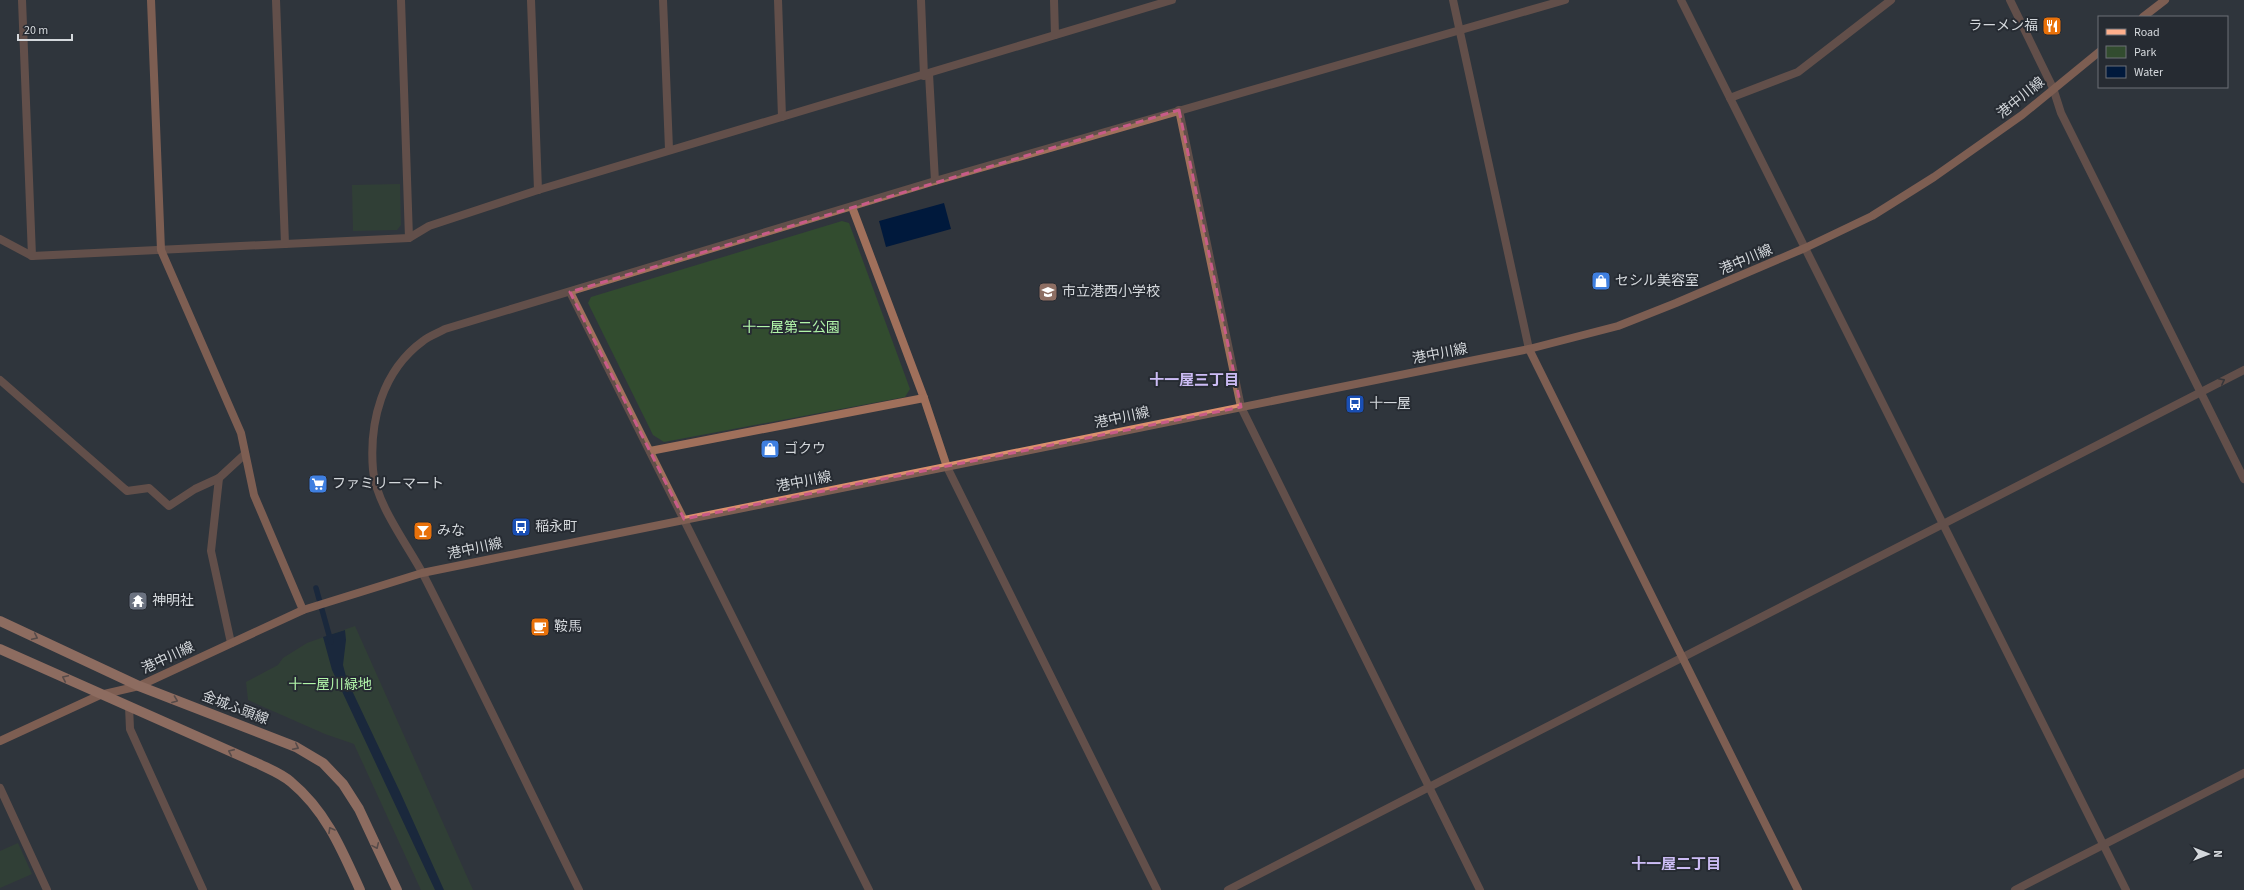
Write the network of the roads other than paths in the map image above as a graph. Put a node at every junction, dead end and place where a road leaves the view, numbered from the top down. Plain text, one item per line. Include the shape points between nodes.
1 (22, 0) edge
2 (151, 0) edge
3 (276, 0) edge
4 (401, 0) edge
5 (531, 0) edge
6 (664, 0) edge
7 (778, 0) edge
8 (921, 0) edge
9 (1054, 0) edge
10 (1172, 0) edge
11 (1453, 0) edge
12 (1565, 0) edge
13 (1681, 0) edge
14 (1890, 0) edge
15 (2010, 0) edge
16 (2165, 0) edge
17 (2144, 16) edge
18 (1459, 30) junction
19 (1055, 35) junction
20 (2098, 53) edge
21 (926, 75) junction
22 (2053, 88) junction
23 (1730, 98) junction
24 (1179, 110) junction
25 (782, 117) junction
26 (669, 150) junction
27 (935, 181) junction
28 (538, 190) junction
29 (852, 207) junction
30 (410, 238) junction
31 (0, 239) edge
32 (285, 244) junction
33 (1805, 248) junction
34 (161, 250) junction
35 (32, 256) junction
36 (570, 292) junction
37 (1529, 349) junction
38 (2244, 370) edge
39 (0, 380) edge
40 (2201, 392) junction
41 (924, 398) junction
42 (1241, 407) junction
43 (650, 451) junction
44 (245, 454) junction
45 (947, 467) junction
46 (219, 478) junction
47 (2244, 479) edge
48 (684, 519) junction
49 (1943, 524) junction
50 (422, 573) junction
51 (303, 610) junction
52 (0, 621) edge
53 (231, 643) junction
54 (0, 649) edge
55 (1683, 658) junction
56 (139, 686) junction
57 (100, 695) junction
58 (129, 706) junction
59 (0, 741) edge
60 (2244, 773) edge
61 (1429, 787) junction
62 (0, 788) edge
63 (2104, 845) junction
64 (47, 890) edge
65 (203, 890) edge
66 (360, 890) edge
67 (396, 890) edge
68 (579, 890) edge
69 (869, 890) edge
70 (1157, 890) edge
71 (1228, 890) edge
72 (1480, 890) edge
73 (1798, 890) edge
74 (2015, 890) edge
75 (2126, 890) edge

1 - 35 street
2 - 34 main road
3 - 32 street
4 - 30 street
5 - 28 street
6 - 26 street
7 - 25 street
8 - 21 street
9 - 19 street
10 - 19 street
11 - 18 street
12 - 18 street
13 - 23 street
14 - 23 street via 1798,72
15 - 22 street
16 - 17 main road
18 - 24 street
18 - 37 street
19 - 21 street
20 - 22 main road, 港中川線
21 - 25 street
21 - 27 street
22 - 33 main road, 港中川線 via 2022,116 1934,177 1872,216
22 - 40 street via 2061,113
23 - 33 street
24 - 27 street
24 - 42 street
25 - 26 street
26 - 28 street
27 - 29 street
28 - 30 street via 429,226
29 - 36 street
29 - 41 street
30 - 32 street
31 - 35 street
32 - 34 street
33 - 37 main road, 港中川線 via 1618,326
33 - 49 street
34 - 35 street
34 - 44 main road via 241,433
36 - 43 street
36 - 50 street via 445,329 423,341 392,375 381,396 374,431 373,471 382,499
37 - 42 main road, 港中川線
37 - 55 main road
40 -> 38 street
39 - 46 street via 126,492 150,488 169,506 195,488
40 - 47 street
40 - 49 street
41 - 43 street
41 - 45 street
42 - 45 main road, 港中川線
42 - 61 street
43 - 48 street
44 - 46 street
44 - 51 main road via 254,495
45 - 48 main road, 港中川線
45 - 70 street
46 - 53 street via 211,551
48 - 50 main road, 港中川線
48 - 69 street
49 - 55 street
49 - 63 street
50 - 51 main road, 港中川線
50 - 68 street
51 - 53 main road, 港中川線
52 -> 56 main road, 金城ふ頭線
53 - 56 main road, 港中川線
57 -> 54 main road
55 - 61 street
55 - 73 main road
56 - 57 main road, 港中川線
56 -> 67 main road, 金城ふ頭線 via 296,747 323,764 343,784 359,810
57 - 58 main road
57 - 59 main road, 港中川線
58 - 65 street via 130,729
66 -> 58 main road via 331,828 312,803 290,781 259,764
60 - 63 street
61 - 71 street
61 - 72 street
62 - 64 street
63 - 74 street
63 - 75 street

